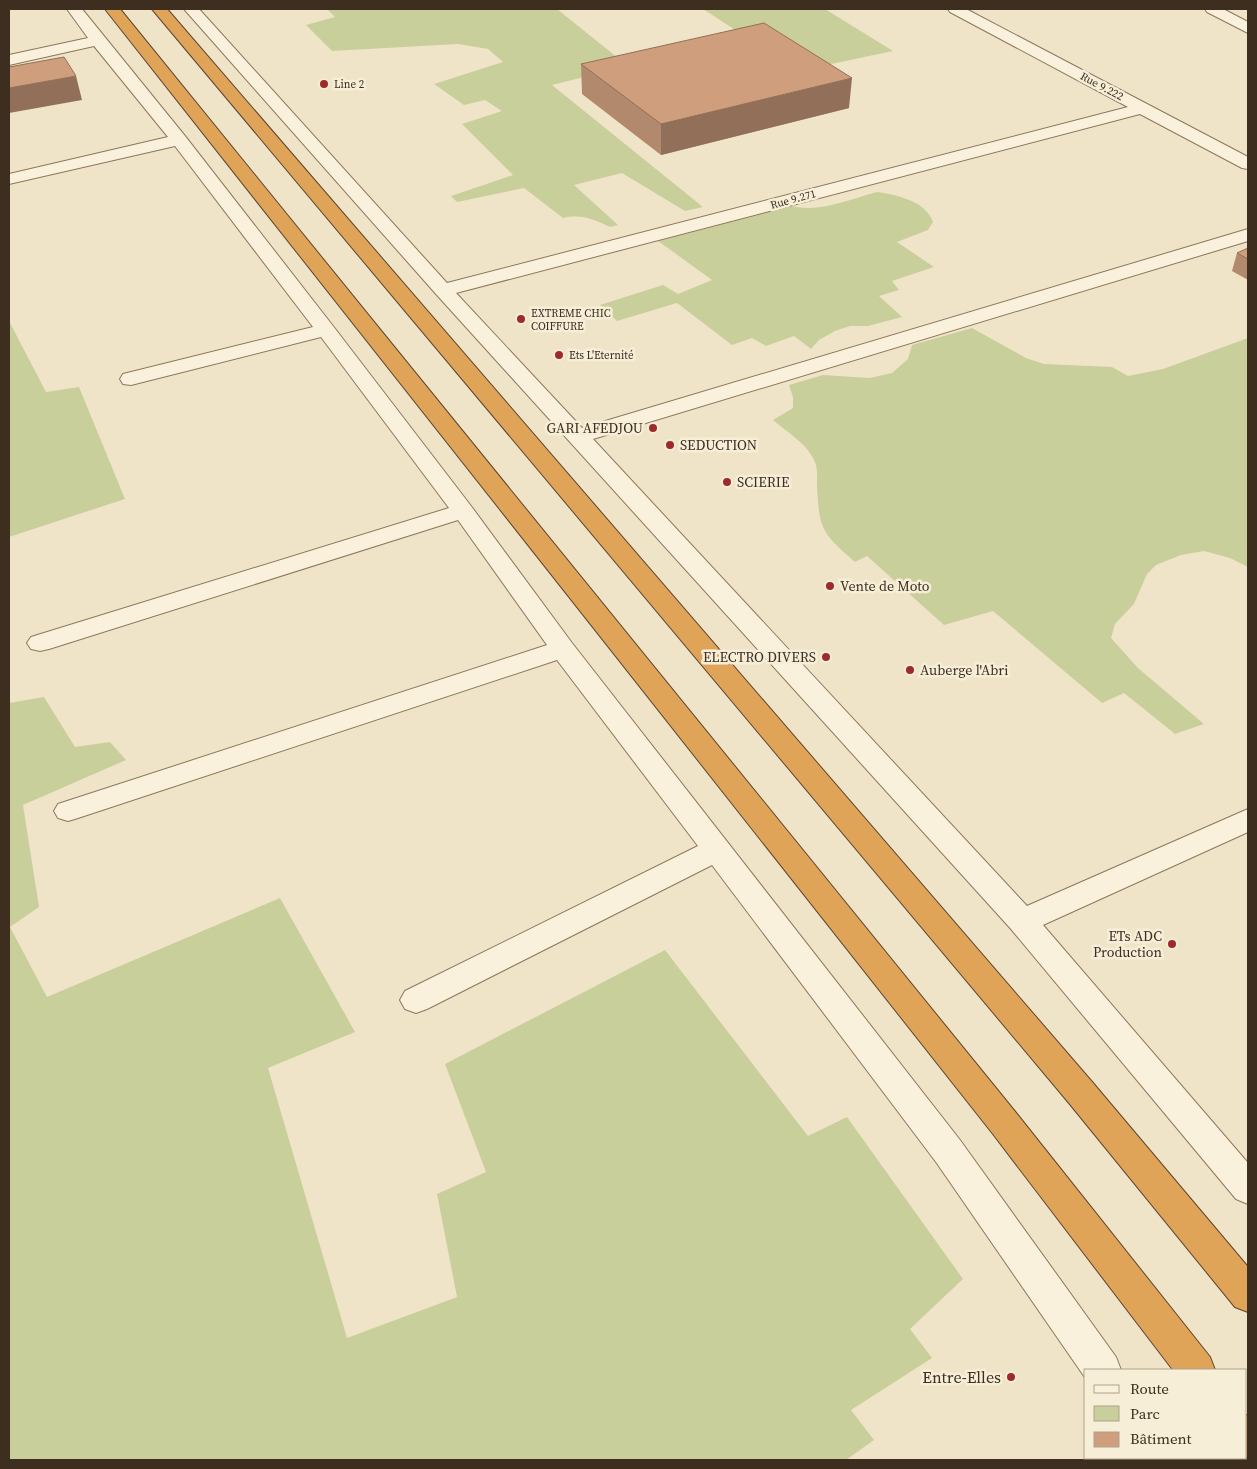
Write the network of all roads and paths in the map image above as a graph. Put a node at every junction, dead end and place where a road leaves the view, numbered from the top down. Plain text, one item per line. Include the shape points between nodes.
1 (74, 9) edge
2 (112, 9) edge
3 (159, 9) edge
4 (191, 9) edge
5 (955, 9) edge
6 (1248, 9) edge
7 (1218, 12) edge
8 (1248, 28) edge
9 (98, 40) junction
10 (9, 60) edge
11 (1142, 108) junction
12 (180, 140) junction
13 (1248, 164) edge
14 (9, 179) edge
15 (1248, 235) edge
16 (443, 290) junction
17 (326, 330) junction
18 (131, 378) dead end
19 (577, 436) junction
20 (463, 511) junction
21 (40, 643) dead end
22 (563, 649) junction
23 (68, 811) dead end
24 (1248, 820) edge
25 (717, 849) junction
26 (1022, 921) junction
27 (416, 1000) dead end
28 (1248, 1188) edge
29 (1248, 1295) edge
30 (1101, 1369) edge
31 (1195, 1369) edge

1 - 9 street
2 - 31 highway via 998,1116
3 - 29 highway via 1081,1093
4 - 16 street
5 - 11 street, Rue 9.222
6 - 7 street
7 - 8 street
9 - 10 street
9 - 12 street
11 - 13 street, Rue 9.222
11 - 16 street, Rue 9.271
12 - 14 street
12 - 17 street
15 - 19 street
16 - 19 street
17 - 18 street
17 - 20 street
19 - 26 street
20 - 21 street
20 - 22 street
22 - 23 street
22 - 25 street
24 - 26 street
25 - 27 street
25 - 30 street via 948,1151
26 - 28 street

